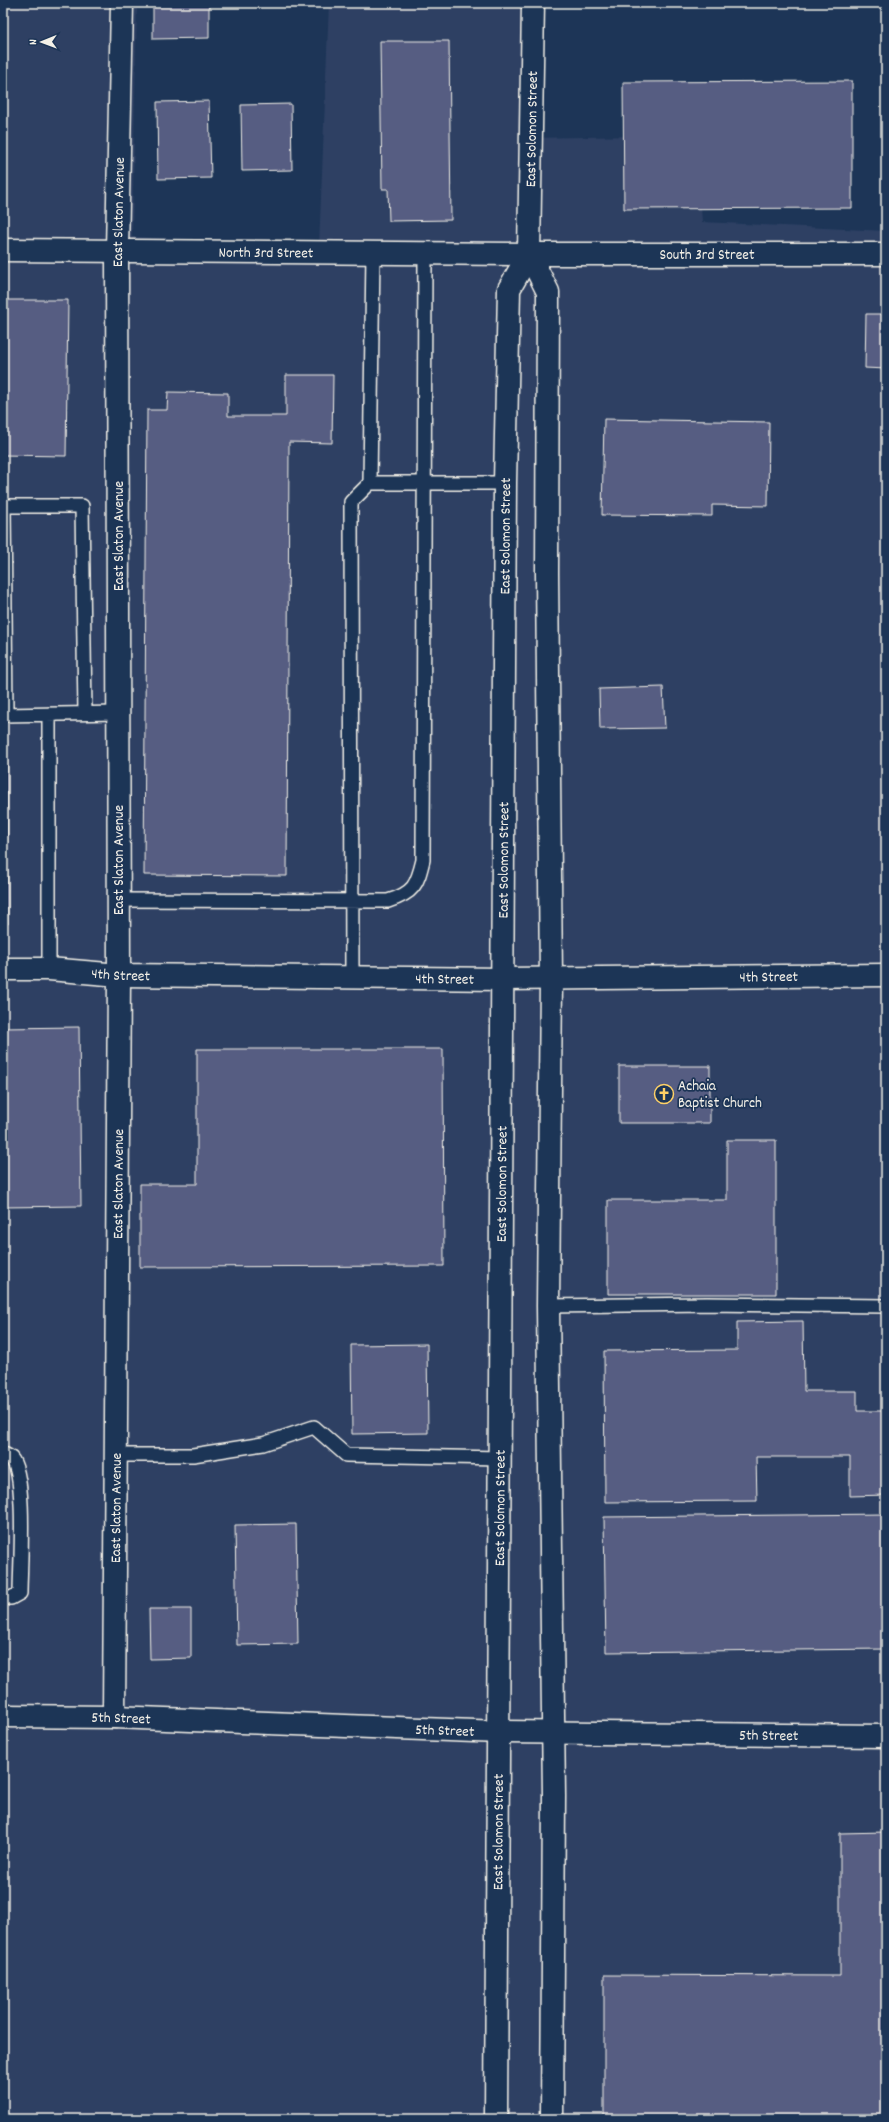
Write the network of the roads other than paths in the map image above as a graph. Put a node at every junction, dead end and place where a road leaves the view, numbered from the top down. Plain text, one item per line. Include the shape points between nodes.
1 (122, 3) edge
2 (533, 3) edge
3 (3, 250) edge
4 (117, 251) junction
5 (373, 252) junction
6 (425, 252) junction
7 (529, 254) junction
8 (886, 254) edge
9 (370, 483) junction
10 (505, 483) junction
11 (424, 484) junction
12 (4, 506) edge
13 (118, 712) junction
14 (85, 713) junction
15 (5, 714) edge
16 (49, 714) junction
17 (117, 900) junction
18 (351, 902) junction
19 (3, 969) edge
20 (49, 969) junction
21 (118, 975) junction
22 (886, 975) edge
23 (352, 977) junction
24 (503, 979) junction
25 (551, 979) junction
26 (548, 1306) junction
27 (886, 1306) edge
28 (3, 1453) edge
29 (116, 1455) junction
30 (501, 1458) junction
31 (3, 1598) edge
32 (3, 1716) edge
33 (114, 1717) junction
34 (500, 1732) junction
35 (553, 1733) junction
36 (886, 1736) edge
37 (496, 2119) edge
38 (552, 2119) edge

1 - 4 street, East Slaton Avenue
2 - 7 street, East Solomon Street
3 - 4 street, North 3rd Street
4 - 5 street, North 3rd Street
4 - 13 street, East Slaton Avenue
5 - 6 street, North 3rd Street
5 - 9 lane
6 - 7 street, North 3rd Street
6 - 11 lane
7 - 8 street, South 3rd Street
7 - 10 street, East Solomon Street via 509,289
7 - 25 street, East Solomon Street via 548,292 546,573
9 - 11 lane
9 - 18 lane via 351,502
10 - 11 lane
10 - 24 street, East Solomon Street
11 - 18 lane via 423,860 418,880 410,892 388,901
12 - 14 lane via 82,506
12 - 15 lane
13 - 14 lane
13 - 17 street, East Slaton Avenue
14 - 16 lane
15 - 16 lane
16 - 20 lane
17 - 18 lane
17 - 21 street, East Slaton Avenue
18 - 23 lane
19 - 20 street, 4th Street
20 - 21 street, 4th Street
21 - 23 street, 4th Street
21 - 29 street, East Slaton Avenue
22 - 25 street, 4th Street
23 - 24 street, 4th Street
24 - 25 street, 4th Street
24 - 30 street, East Solomon Street
25 - 26 street, East Solomon Street
26 - 27 lane
26 - 35 street, East Solomon Street
28 - 31 lane via 12,1459 19,1477 21,1504 20,1593 11,1598
29 - 30 lane via 193,1455 263,1444 314,1427 346,1455
29 - 33 street, East Slaton Avenue
30 - 34 street, East Solomon Street
32 - 33 street, 5th Street
33 - 34 street, 5th Street
34 - 35 street, 5th Street
34 - 37 street, East Solomon Street
35 - 36 street, 5th Street
35 - 38 street, East Solomon Street

